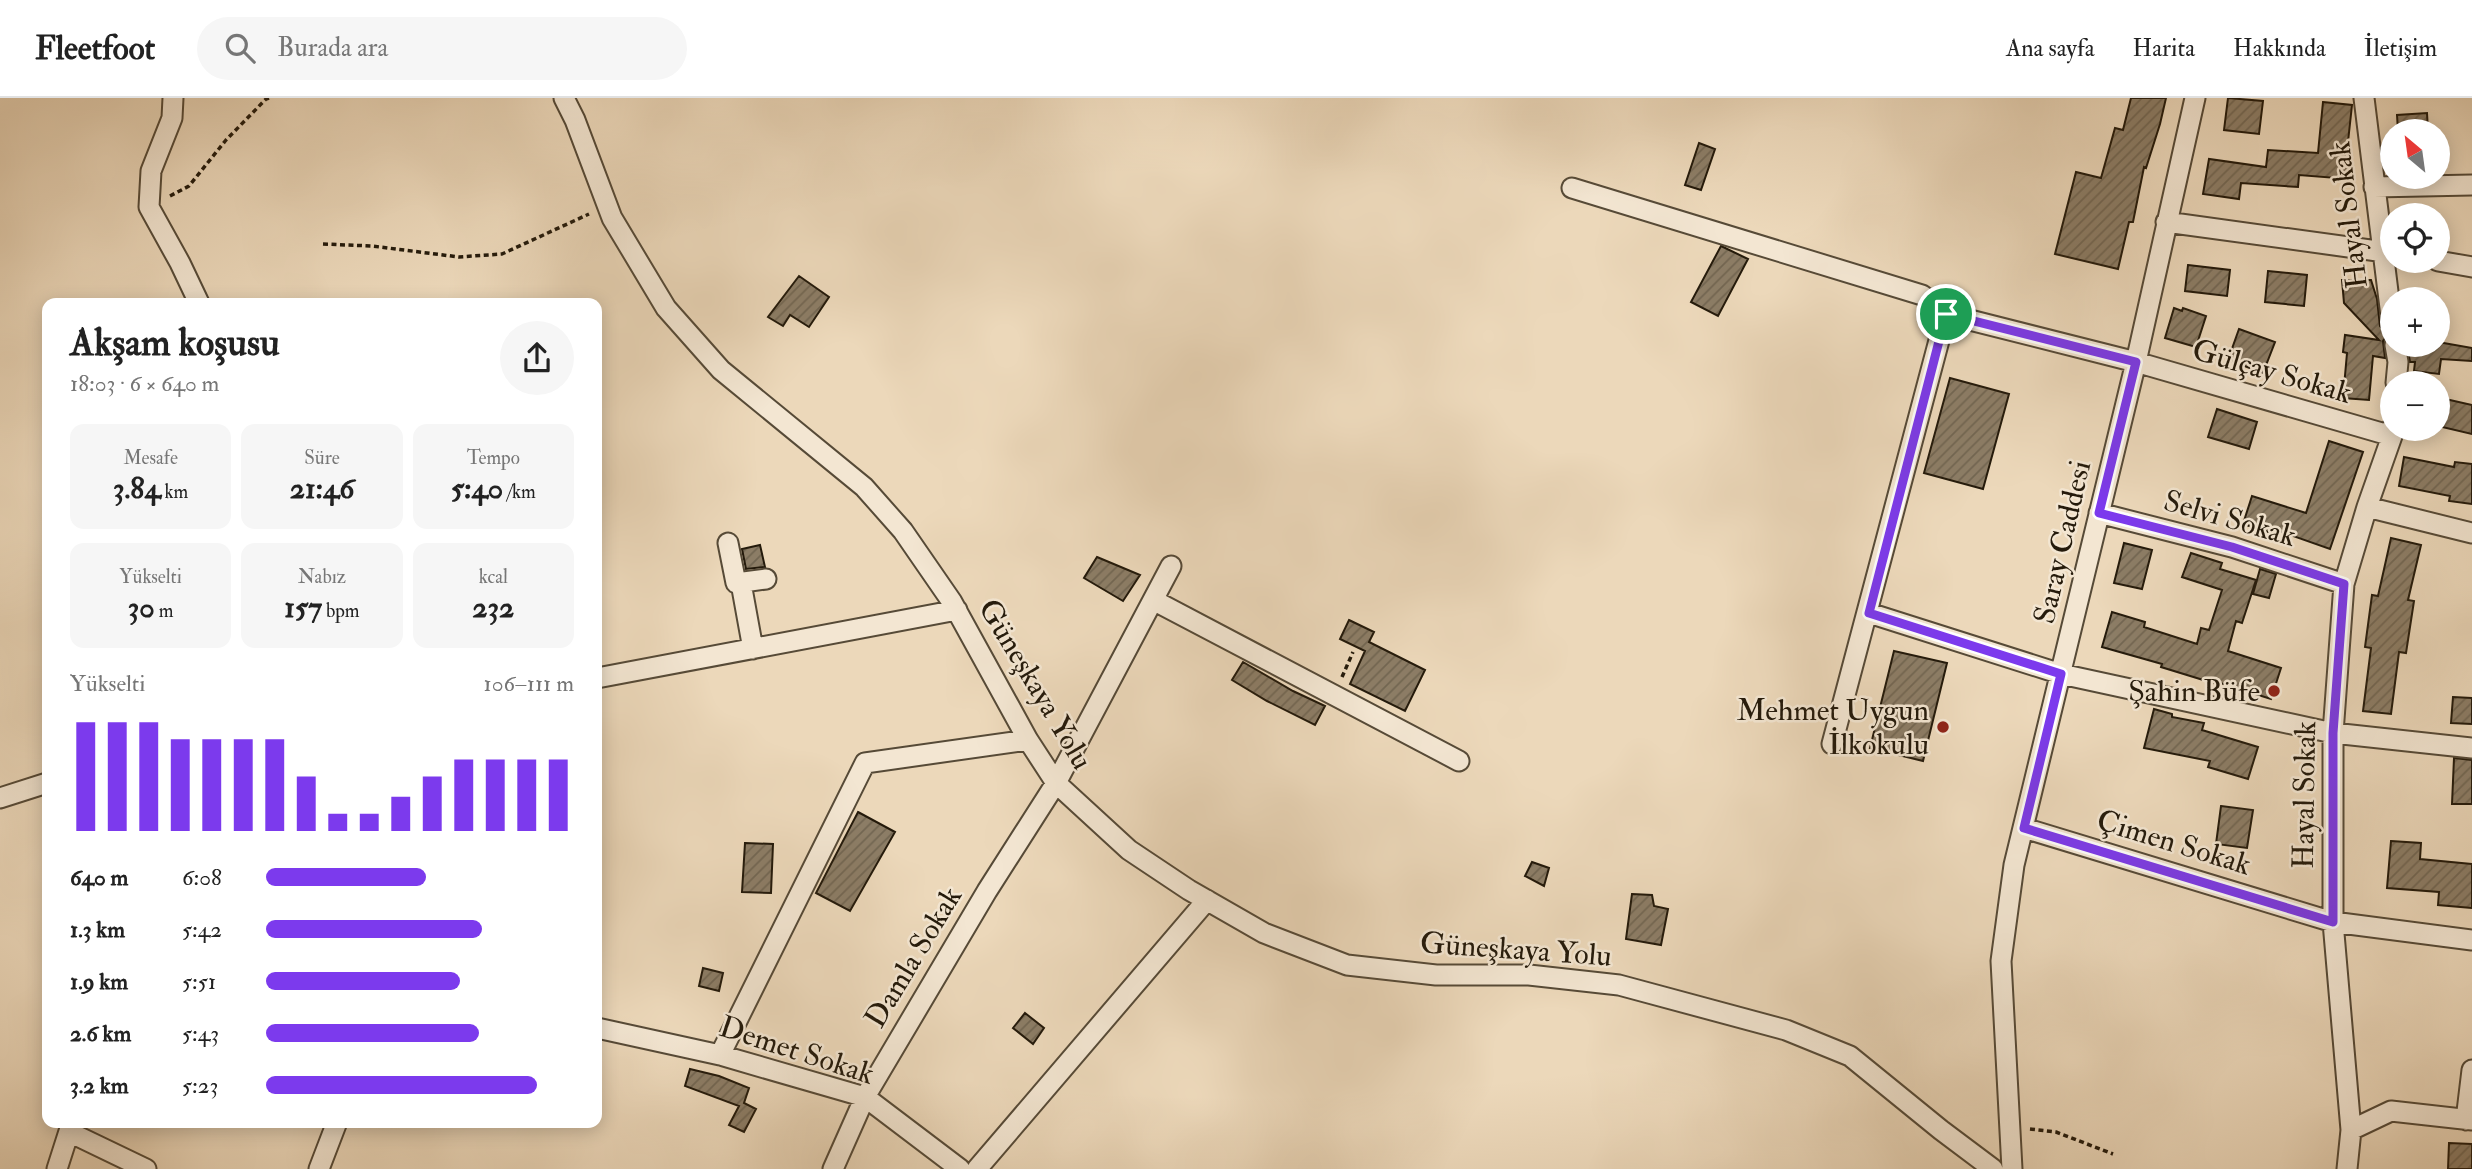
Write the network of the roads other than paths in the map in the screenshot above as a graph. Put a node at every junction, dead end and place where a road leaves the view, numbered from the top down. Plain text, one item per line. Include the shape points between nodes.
1 (173, 98) edge
2 (564, 98) edge
3 (2195, 98) edge
4 (2364, 98) edge
5 (2472, 185) edge
6 (2374, 187) junction
7 (1572, 188) dead end
8 (2380, 217) edge
9 (2166, 222) junction
10 (2380, 251) edge
11 (2450, 263) edge
12 (2472, 267) edge
13 (197, 298) edge
14 (1946, 314) junction
15 (2136, 362) junction
16 (2380, 429) edge
17 (2389, 441) edge
18 (2367, 507) junction
19 (2099, 513) junction
20 (2472, 533) edge
21 (728, 543) dead end
22 (1171, 566) dead end
23 (766, 579) dead end
24 (741, 583) junction
25 (2344, 584) junction
26 (1153, 600) junction
27 (957, 610) junction
28 (1869, 613) junction
29 (753, 649) junction
30 (2061, 674) junction
31 (602, 677) edge
32 (2333, 733) junction
33 (1028, 740) junction
34 (1832, 744) dead end
35 (2472, 748) edge
36 (1459, 761) dead end
37 (1056, 783) junction
38 (42, 785) edge
39 (0, 798) edge
40 (2024, 828) junction
41 (1207, 900) junction
42 (2333, 922) junction
43 (2472, 940) edge
44 (602, 1029) edge
45 (720, 1055) junction
46 (2472, 1070) edge
47 (865, 1097) junction
48 (2469, 1120) edge
49 (70, 1128) edge
50 (72, 1128) edge
51 (335, 1128) edge
52 (2351, 1130) junction
53 (57, 1169) edge
54 (146, 1169) edge
55 (319, 1169) edge
56 (833, 1169) edge
57 (960, 1169) edge
58 (977, 1169) edge
59 (1993, 1169) edge
60 (2011, 1169) edge
61 (2347, 1169) edge

1 - 13 street via 172,118 151,171 149,207
2 - 27 street, Güneşkaya Yolu via 612,218 666,308 721,370 864,487 902,531
3 - 9 street, Saray Caddesi
4 - 6 street, Hayal Sokak
5 - 6 street
6 - 8 street, Hayal Sokak
7 - 14 street via 1922,295
9 - 10 street
9 - 15 street, Saray Caddesi
11 - 12 street
14 - 15 street, Gülçay Sokak
14 - 28 street
15 - 16 street, Gülçay Sokak
15 - 19 street, Saray Caddesi
17 - 18 street, Hayal Sokak
18 - 20 street
18 - 25 street, Hayal Sokak
19 - 25 street, Selvi Sokak via 2232,547
19 - 30 street, Saray Caddesi
21 - 24 street via 736,583
22 - 26 street, Damla Sokak
23 - 24 street
24 - 29 street
25 - 32 street, Hayal Sokak
26 - 36 street
26 - 37 street, Damla Sokak
27 - 29 street
27 - 33 street, Güneşkaya Yolu
28 - 30 street
28 - 34 street
29 - 31 street
30 - 32 street
30 - 40 street, Saray Caddesi
32 - 35 street
32 - 42 street, Hayal Sokak
33 - 37 street, Güneşkaya Yolu
33 - 45 street via 864,763
37 - 41 street, Güneşkaya Yolu via 1129,850
37 - 47 street, Damla Sokak
38 - 39 street
40 - 42 street, Çimen Sokak
40 - 60 street, Saray Caddesi via 2014,865 2001,961
41 - 58 street
41 - 59 street, Güneşkaya Yolu via 1265,933 1347,965 1619,985 1786,1030 1850,1056
42 - 43 street, Çimen Sokak
42 - 52 street, Hayal Sokak
44 - 45 street, Demet Sokak
45 - 47 street, Demet Sokak
46 - 48 street
47 - 56 street, Damla Sokak
47 - 57 street, Demet Sokak
48 - 52 street via 2391,1111
49 - 53 street
50 - 54 street
51 - 55 street
52 - 61 street, Hayal Sokak

